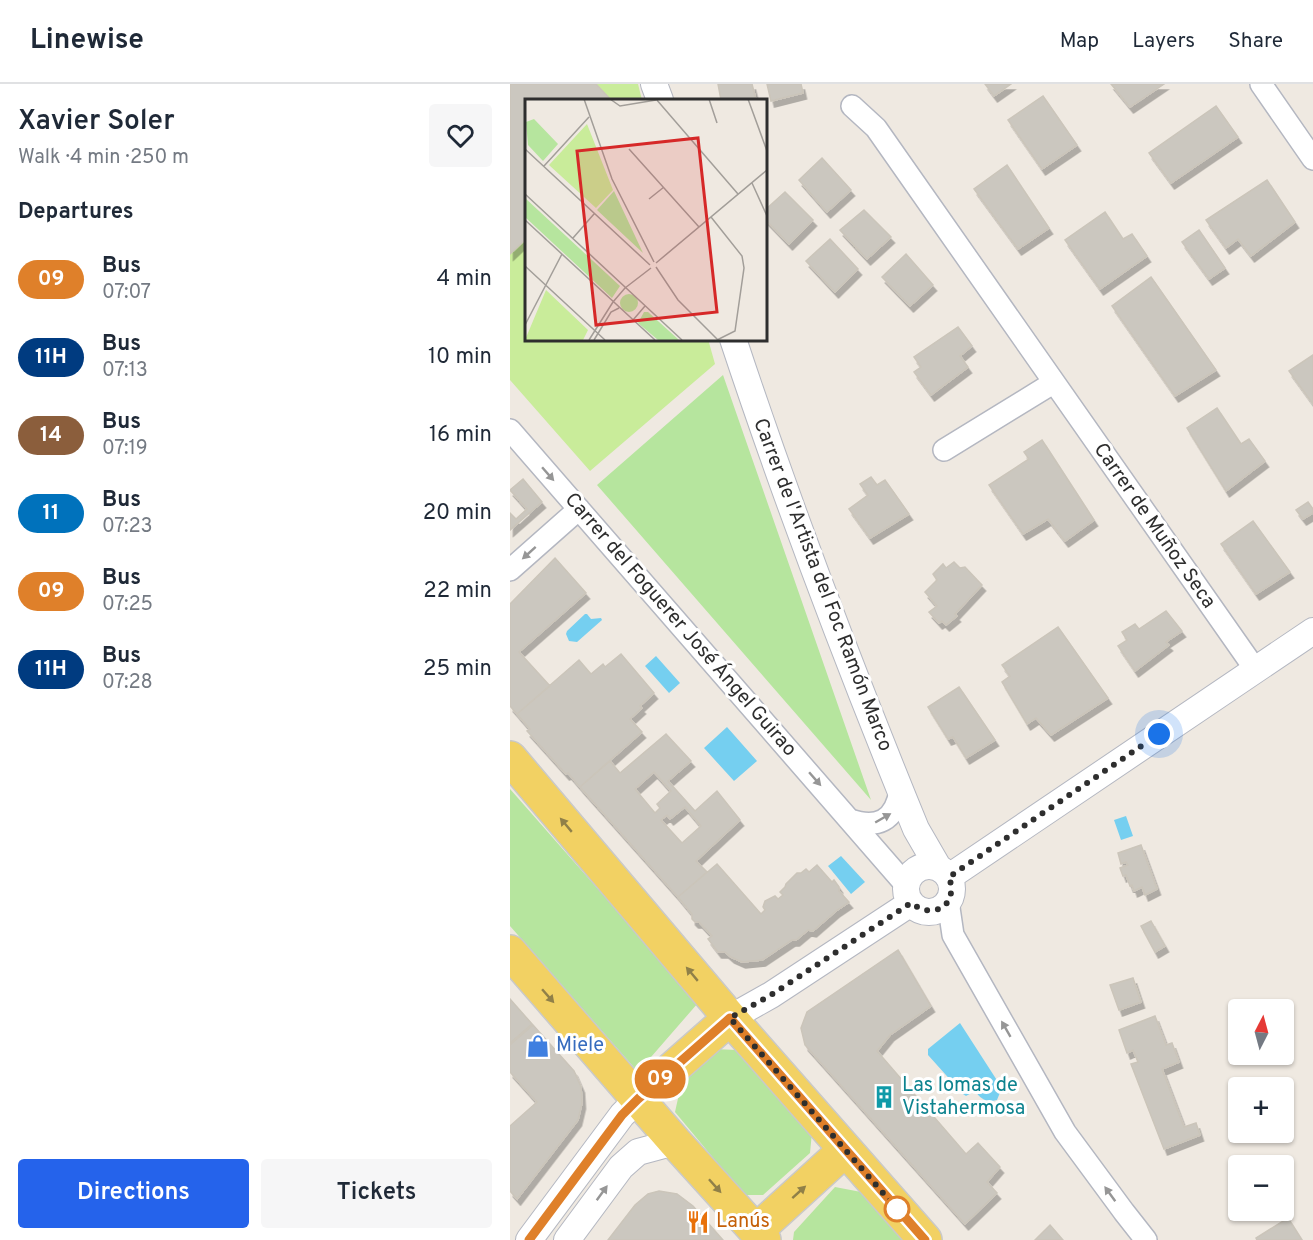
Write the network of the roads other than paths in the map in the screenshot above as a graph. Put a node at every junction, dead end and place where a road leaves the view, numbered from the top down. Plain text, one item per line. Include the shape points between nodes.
1 (654, 84) edge
2 (1261, 84) edge
3 (660, 99) edge
4 (852, 106) dead end
5 (1313, 159) edge
6 (734, 340) edge
7 (1053, 383) junction
8 (510, 430) edge
9 (944, 450) dead end
10 (579, 508) junction
11 (510, 570) edge
12 (1313, 632) edge
13 (1255, 669) junction
14 (510, 758) edge
15 (900, 791) junction
16 (850, 820) junction
17 (928, 884) junction
18 (510, 952) edge
19 (730, 1018) junction
20 (638, 1099) junction
21 (675, 1142) junction
22 (845, 1150) junction
23 (760, 1236) edge
24 (530, 1240) edge
25 (567, 1240) edge
26 (925, 1240) edge
27 (1146, 1240) edge

1 - 3 street
2 - 5 street
4 - 7 street, Carrer de Muñoz Seca via 876,128
6 - 15 street, Carrer de l'Artista del Foc Ramón Marco via 762,428
7 - 9 street
7 - 13 street, Carrer de Muñoz Seca
8 -> 10 street, Carrer del Foguerer José Ángel Guirao
10 -> 11 street
10 -> 16 street, Carrer del Foguerer José Ángel Guirao
12 - 13 street
13 - 17 street
19 -> 14 main road
16 -> 15 street via 867,825 878,823 893,812
15 - 17 street, Carrer de l'Artista del Foc Ramón Marco via 916,829
16 - 17 street, Carrer del Foguerer José Ángel Guirao
17 - 19 street via 771,995
27 -> 17 street, Carrer de l'Artista del Foc Ramón Marco via 1065,1132
18 -> 20 main road
19 - 20 main road
19 - 22 main road
20 - 21 main road
20 - 24 street
21 -> 23 main road
25 -> 21 street via 621,1167 638,1152
23 -> 22 main road
22 - 26 main road

